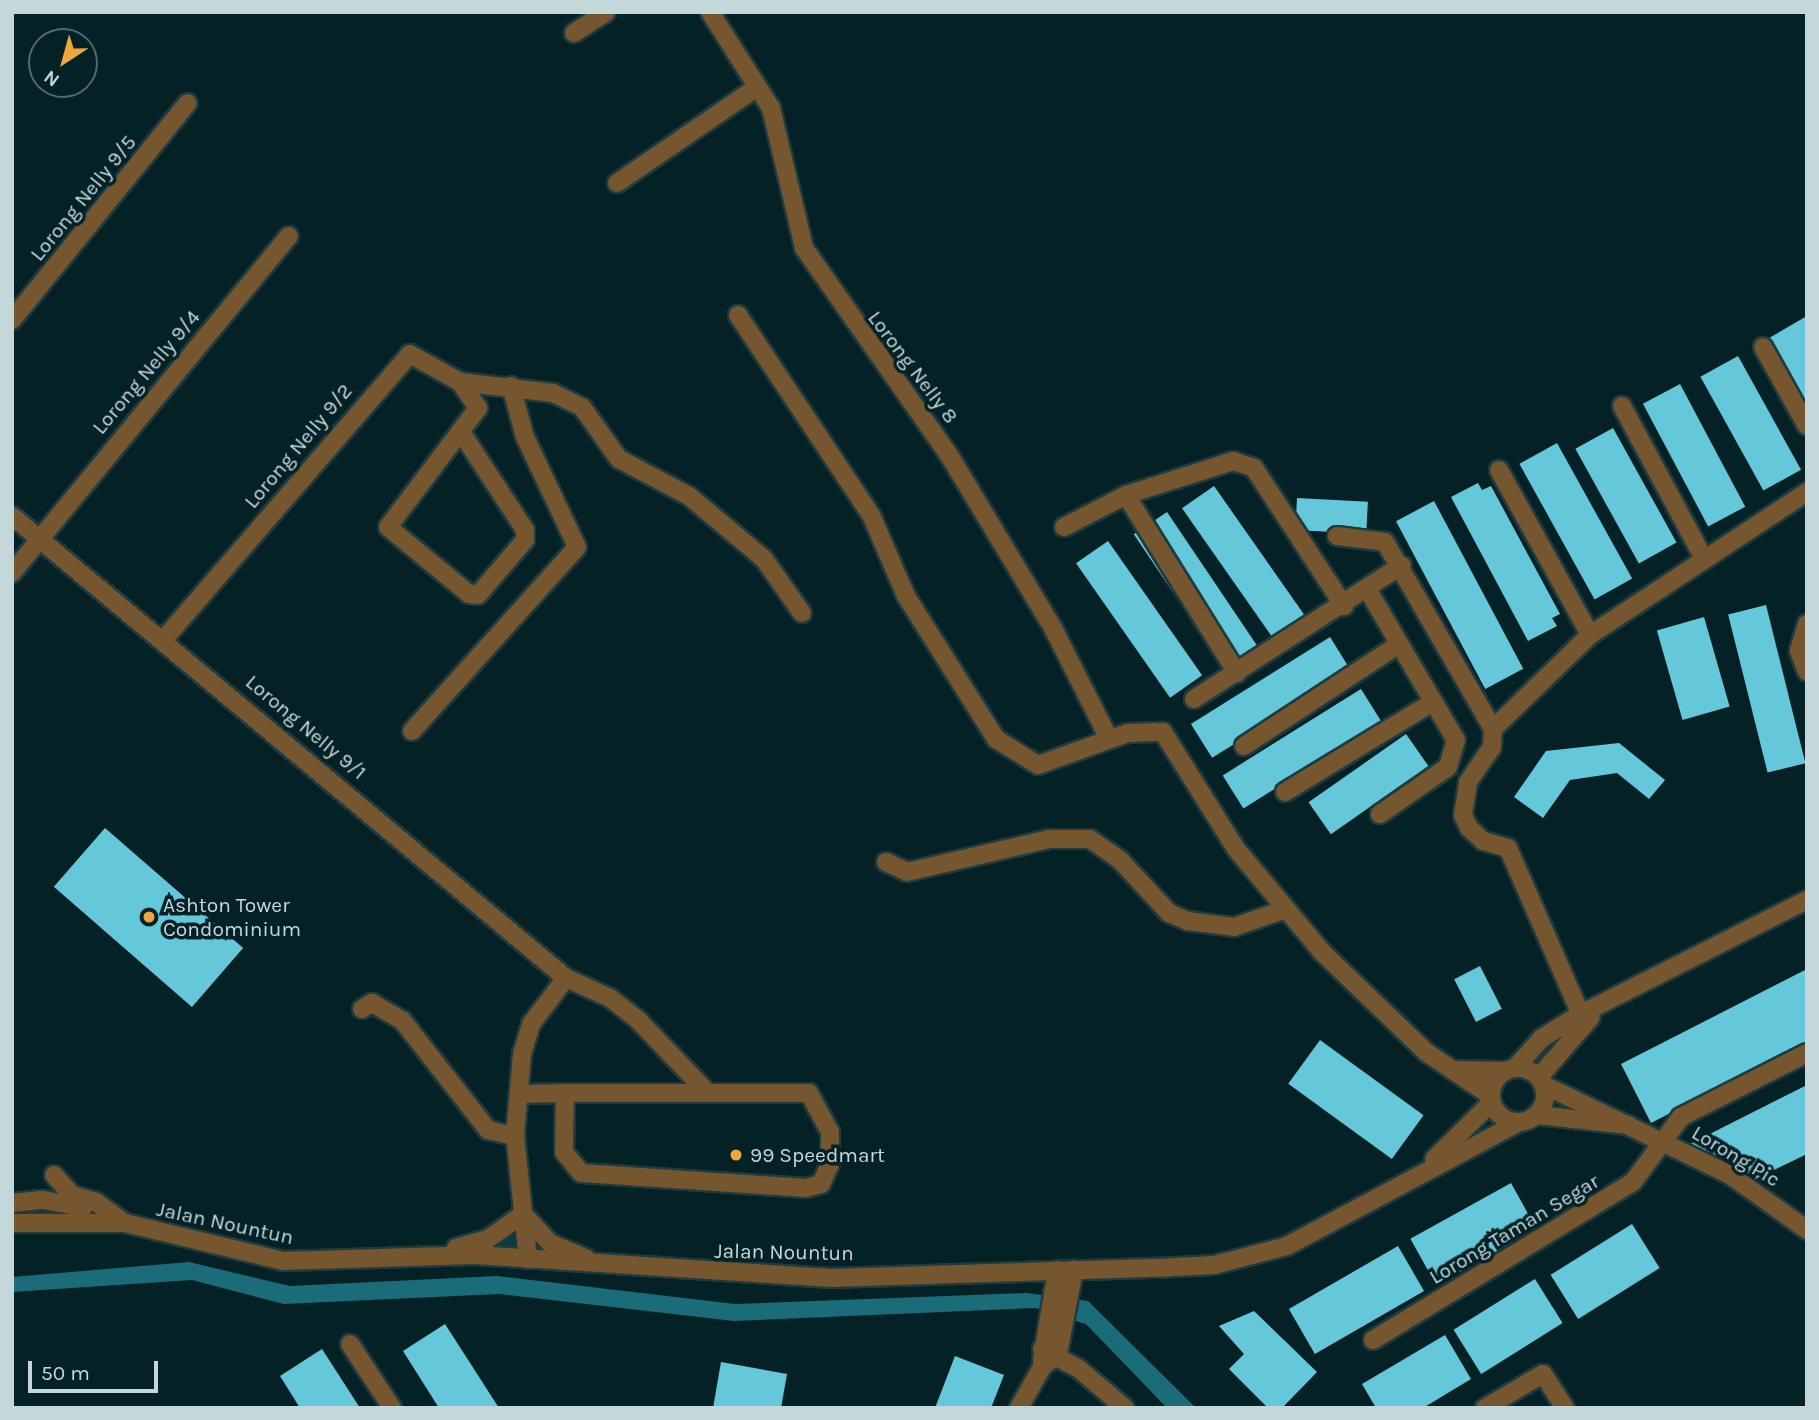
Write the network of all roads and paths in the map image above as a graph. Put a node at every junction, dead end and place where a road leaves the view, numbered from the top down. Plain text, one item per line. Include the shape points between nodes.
1 (606, 12) edge
2 (710, 12) edge
3 (574, 33) dead end
4 (756, 88) junction
5 (188, 103) dead end
6 (617, 183) dead end
7 (289, 236) dead end
8 (738, 315) dead end
9 (12, 320) edge
10 (1763, 347) dead end
11 (460, 382) junction
12 (511, 386) junction
13 (1622, 406) dead end
14 (1807, 426) edge
15 (463, 435) junction
16 (1499, 470) dead end
17 (1807, 492) edge
18 (1126, 495) junction
19 (12, 516) edge
20 (1064, 527) dead end
21 (1337, 536) dead end
22 (39, 538) junction
23 (1704, 559) junction
24 (1402, 565) junction
25 (12, 573) edge
26 (1369, 592) junction
27 (1344, 606) junction
28 (802, 613) dead end
29 (1807, 624) edge
30 (1590, 635) junction
31 (164, 639) junction
32 (1398, 645) junction
33 (1807, 672) edge
34 (1237, 673) junction
35 (1194, 699) dead end
36 (1433, 702) junction
37 (1493, 729) junction
38 (412, 731) dead end
39 (1109, 739) junction
40 (1244, 746) dead end
41 (1285, 792) dead end
42 (1380, 814) dead end
43 (886, 862) dead end
44 (1807, 900) edge
45 (1286, 909) junction
46 (566, 978) junction
47 (362, 1009) dead end
48 (1582, 1019) junction
49 (1807, 1053) edge
50 (1452, 1070) junction
51 (1510, 1070) junction
52 (1541, 1081) junction
53 (565, 1093) junction
54 (708, 1093) junction
55 (522, 1094) junction
56 (1491, 1099) junction
57 (1537, 1115) junction
58 (1517, 1122) junction
59 (1638, 1126) junction
60 (514, 1136) junction
61 (1664, 1140) junction
62 (1425, 1169) junction
63 (43, 1200) junction
64 (12, 1203) edge
65 (103, 1208) junction
66 (12, 1213) edge
67 (523, 1214) junction
68 (12, 1223) edge
69 (125, 1223) junction
70 (1807, 1230) edge
71 (428, 1256) junction
72 (528, 1259) junction
73 (606, 1265) junction
74 (1065, 1270) junction
75 (1373, 1340) dead end
76 (351, 1344) dead end
77 (1047, 1356) junction
78 (392, 1408) edge
79 (1019, 1408) edge
80 (1125, 1408) edge
81 (1485, 1408) edge
82 (1564, 1408) edge

1 - 3 street
2 - 4 street, Lorong Nelly 8
4 - 6 street
4 - 39 street, Lorong Nelly 8 via 781,134 804,248 949,455 1055,630
5 - 9 street, Lorong Nelly 9/5
7 - 22 street, Lorong Nelly 9/4
8 - 39 street via 872,517 906,596 996,739 1038,765
10 - 14 street
11 - 12 street
11 - 15 street, Lorong Nelly 9/2 via 478,408
11 - 31 street, Lorong Nelly 9/2 via 420,355 402,358
12 - 28 street via 566,396 582,407 619,459 689,496 764,559
12 - 38 street via 525,436 577,547
13 - 23 street
15 - 15 street via 525,530 525,540 478,595 469,594 387,527
16 - 30 street
17 - 23 street
18 - 20 street
18 - 27 street via 1218,462 1254,468
18 - 34 street
19 - 22 street, Lorong Nelly 9/1
21 - 24 street via 1374,538
22 - 25 street, Lorong Nelly 9/4
22 - 31 street, Lorong Nelly 9/1
23 - 30 street
24 - 26 street
24 - 37 street
26 - 27 street
26 - 32 street
27 - 34 street
29 - 33 street via 1799,651
30 - 37 street
31 - 46 street, Lorong Nelly 9/1
32 - 36 street
32 - 40 street
34 - 35 street
36 - 41 street
36 - 42 street via 1456,740 1455,754 1448,766
37 - 48 street via 1492,747 1468,782 1463,815 1483,841 1508,848
39 - 45 street via 1152,729 1168,736 1237,849
43 - 45 street via 907,872 1049,839 1090,839 1120,860 1169,913 1188,921 1234,927
44 - 48 street
45 - 50 street via 1364,994
46 - 54 street, Lorong Nelly 9/1 via 610,998 638,1020
46 - 55 street via 524,1038
47 - 60 street via 372,1003 402,1020 488,1130
48 - 51 street, Jalan Nountun via 1542,1038
48 - 52 street
49 - 61 street, Lorong Taman Segar via 1682,1117
50 - 51 street
50 - 56 street
51 - 52 street
51 - 56 street, Jalan Nountun
52 - 57 street via 1545,1101
52 - 59 street, Lorong Pic
53 - 54 street
53 - 54 street via 564,1152 581,1173 806,1188 821,1184 830,1164 830,1132 809,1093
53 - 55 street
55 - 60 street
56 - 58 street via 1501,1116
56 - 62 street, Jalan Nountun
57 - 58 street, Jalan Nountun
57 - 59 street, Lorong Pic
58 - 62 street, Jalan Nountun
59 - 61 street, Lorong Pic
60 - 67 street
61 - 70 street, Lorong Pic via 1730,1175
61 - 75 street, Lorong Taman Segar via 1633,1182
62 - 74 street, Jalan Nountun via 1287,1246 1252,1258
63 - 64 street, Jalan Nountun
63 - 65 street, Jalan Nountun
63 - 65 street via 54,1175 72,1195
63 - 66 street via 38,1207
65 - 69 street, Jalan Nountun
67 - 71 street via 488,1239
67 - 72 street
67 - 73 street via 550,1243
68 - 69 street, Jalan Nountun
69 - 71 street, Jalan Nountun via 283,1261
71 - 72 street, Jalan Nountun
72 - 73 street, Jalan Nountun
73 - 74 street, Jalan Nountun via 832,1278
74 - 77 street
76 - 78 street
77 - 79 street
77 - 80 street
81 - 82 street via 1543,1374

